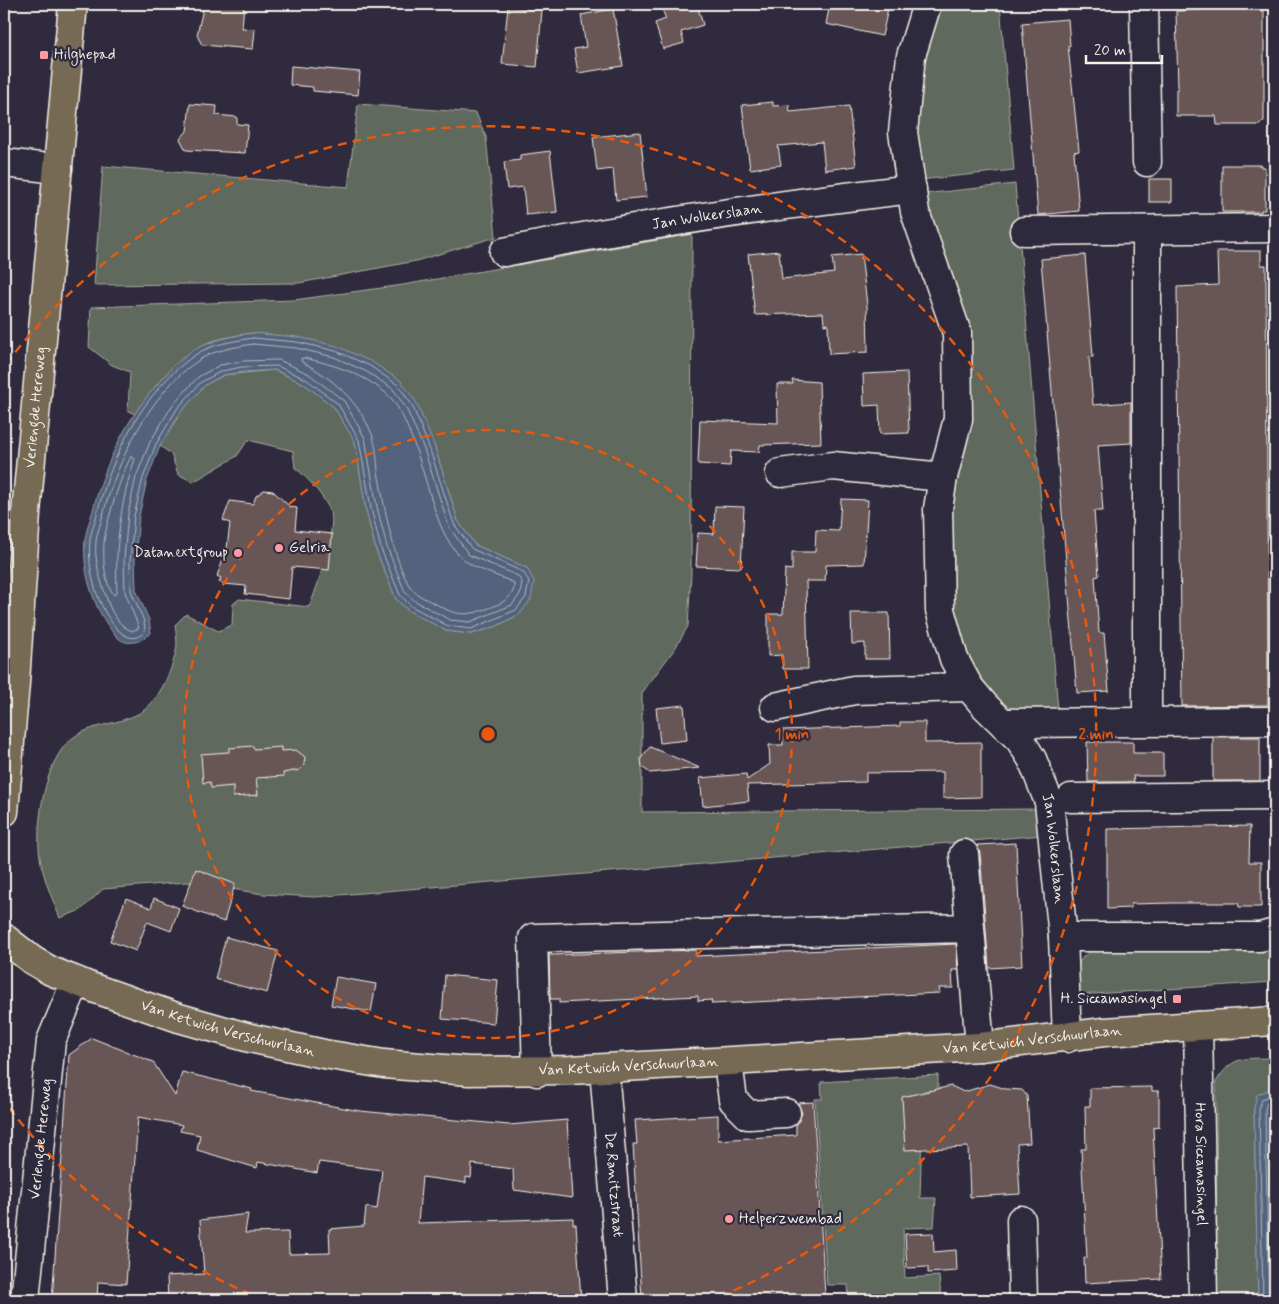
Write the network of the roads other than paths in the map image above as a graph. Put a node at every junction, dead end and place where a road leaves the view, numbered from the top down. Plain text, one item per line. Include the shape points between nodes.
1 (73, 4) edge
2 (927, 4) edge
3 (1144, 4) edge
4 (1147, 162) dead end
5 (4, 163) edge
6 (58, 169) junction
7 (912, 189) junction
8 (1275, 228) edge
9 (1147, 230) junction
10 (1024, 231) dead end
11 (504, 252) dead end
12 (780, 473) dead end
13 (943, 477) junction
14 (969, 687) junction
15 (775, 707) dead end
16 (1275, 720) edge
17 (1147, 721) junction
18 (1003, 723) junction
19 (1275, 796) edge
20 (1071, 798) dead end
21 (4, 812) edge
22 (964, 854) dead end
23 (970, 928) junction
24 (1267, 935) edge
25 (1063, 936) junction
26 (4, 938) edge
27 (76, 981) junction
28 (1275, 1022) edge
29 (1198, 1026) junction
30 (1067, 1038) junction
31 (980, 1047) junction
32 (728, 1062) junction
33 (604, 1068) junction
34 (537, 1072) junction
35 (786, 1114) dead end
36 (1021, 1220) dead end
37 (25, 1300) edge
38 (623, 1300) edge
39 (1023, 1300) edge
40 (1203, 1300) edge

1 - 6 main road, Verlengde Hereweg
2 - 7 street, Jan Wolkerslaan via 911,56 903,132
3 - 4 street
5 - 6 street
6 - 21 main road, Verlengde Hereweg via 26,512
7 - 11 street, Jan Wolkerslaan via 704,217
7 - 13 street, Jan Wolkerslaan via 915,212 957,333 958,419
8 - 9 street
9 - 10 street
9 - 17 street
12 - 13 street via 833,466
13 - 14 street, Jan Wolkerslaan via 938,509 940,610 954,659
14 - 15 street via 854,690
14 - 18 street, Jan Wolkerslaan
16 - 17 street
17 - 18 street
18 - 25 street, Jan Wolkerslaan via 1020,740 1032,759 1050,802
19 - 20 street
22 - 23 street
23 - 31 street
23 - 34 street via 533,938
24 - 25 street
25 - 30 street, Jan Wolkerslaan
26 - 27 main road, Van Ketwich Verschuurlaan via 32,960
27 - 34 main road, Van Ketwich Verschuurlaan via 179,1018 324,1054 384,1064
27 - 37 street, Verlengde Hereweg via 51,1041
28 - 29 main road, Van Ketwich Verschuurlaan
29 - 30 main road, Van Ketwich Verschuurlaan via 1104,1032
29 - 40 street, Hora Siccamasingel
30 - 31 main road, Van Ketwich Verschuurlaan
31 - 32 main road, Van Ketwich Verschuurlaan
32 - 33 main road, Van Ketwich Verschuurlaan
32 - 35 street via 733,1100 748,1115
33 - 34 main road, Van Ketwich Verschuurlaan
33 - 38 street, De Ranitzstraat
36 - 39 street

